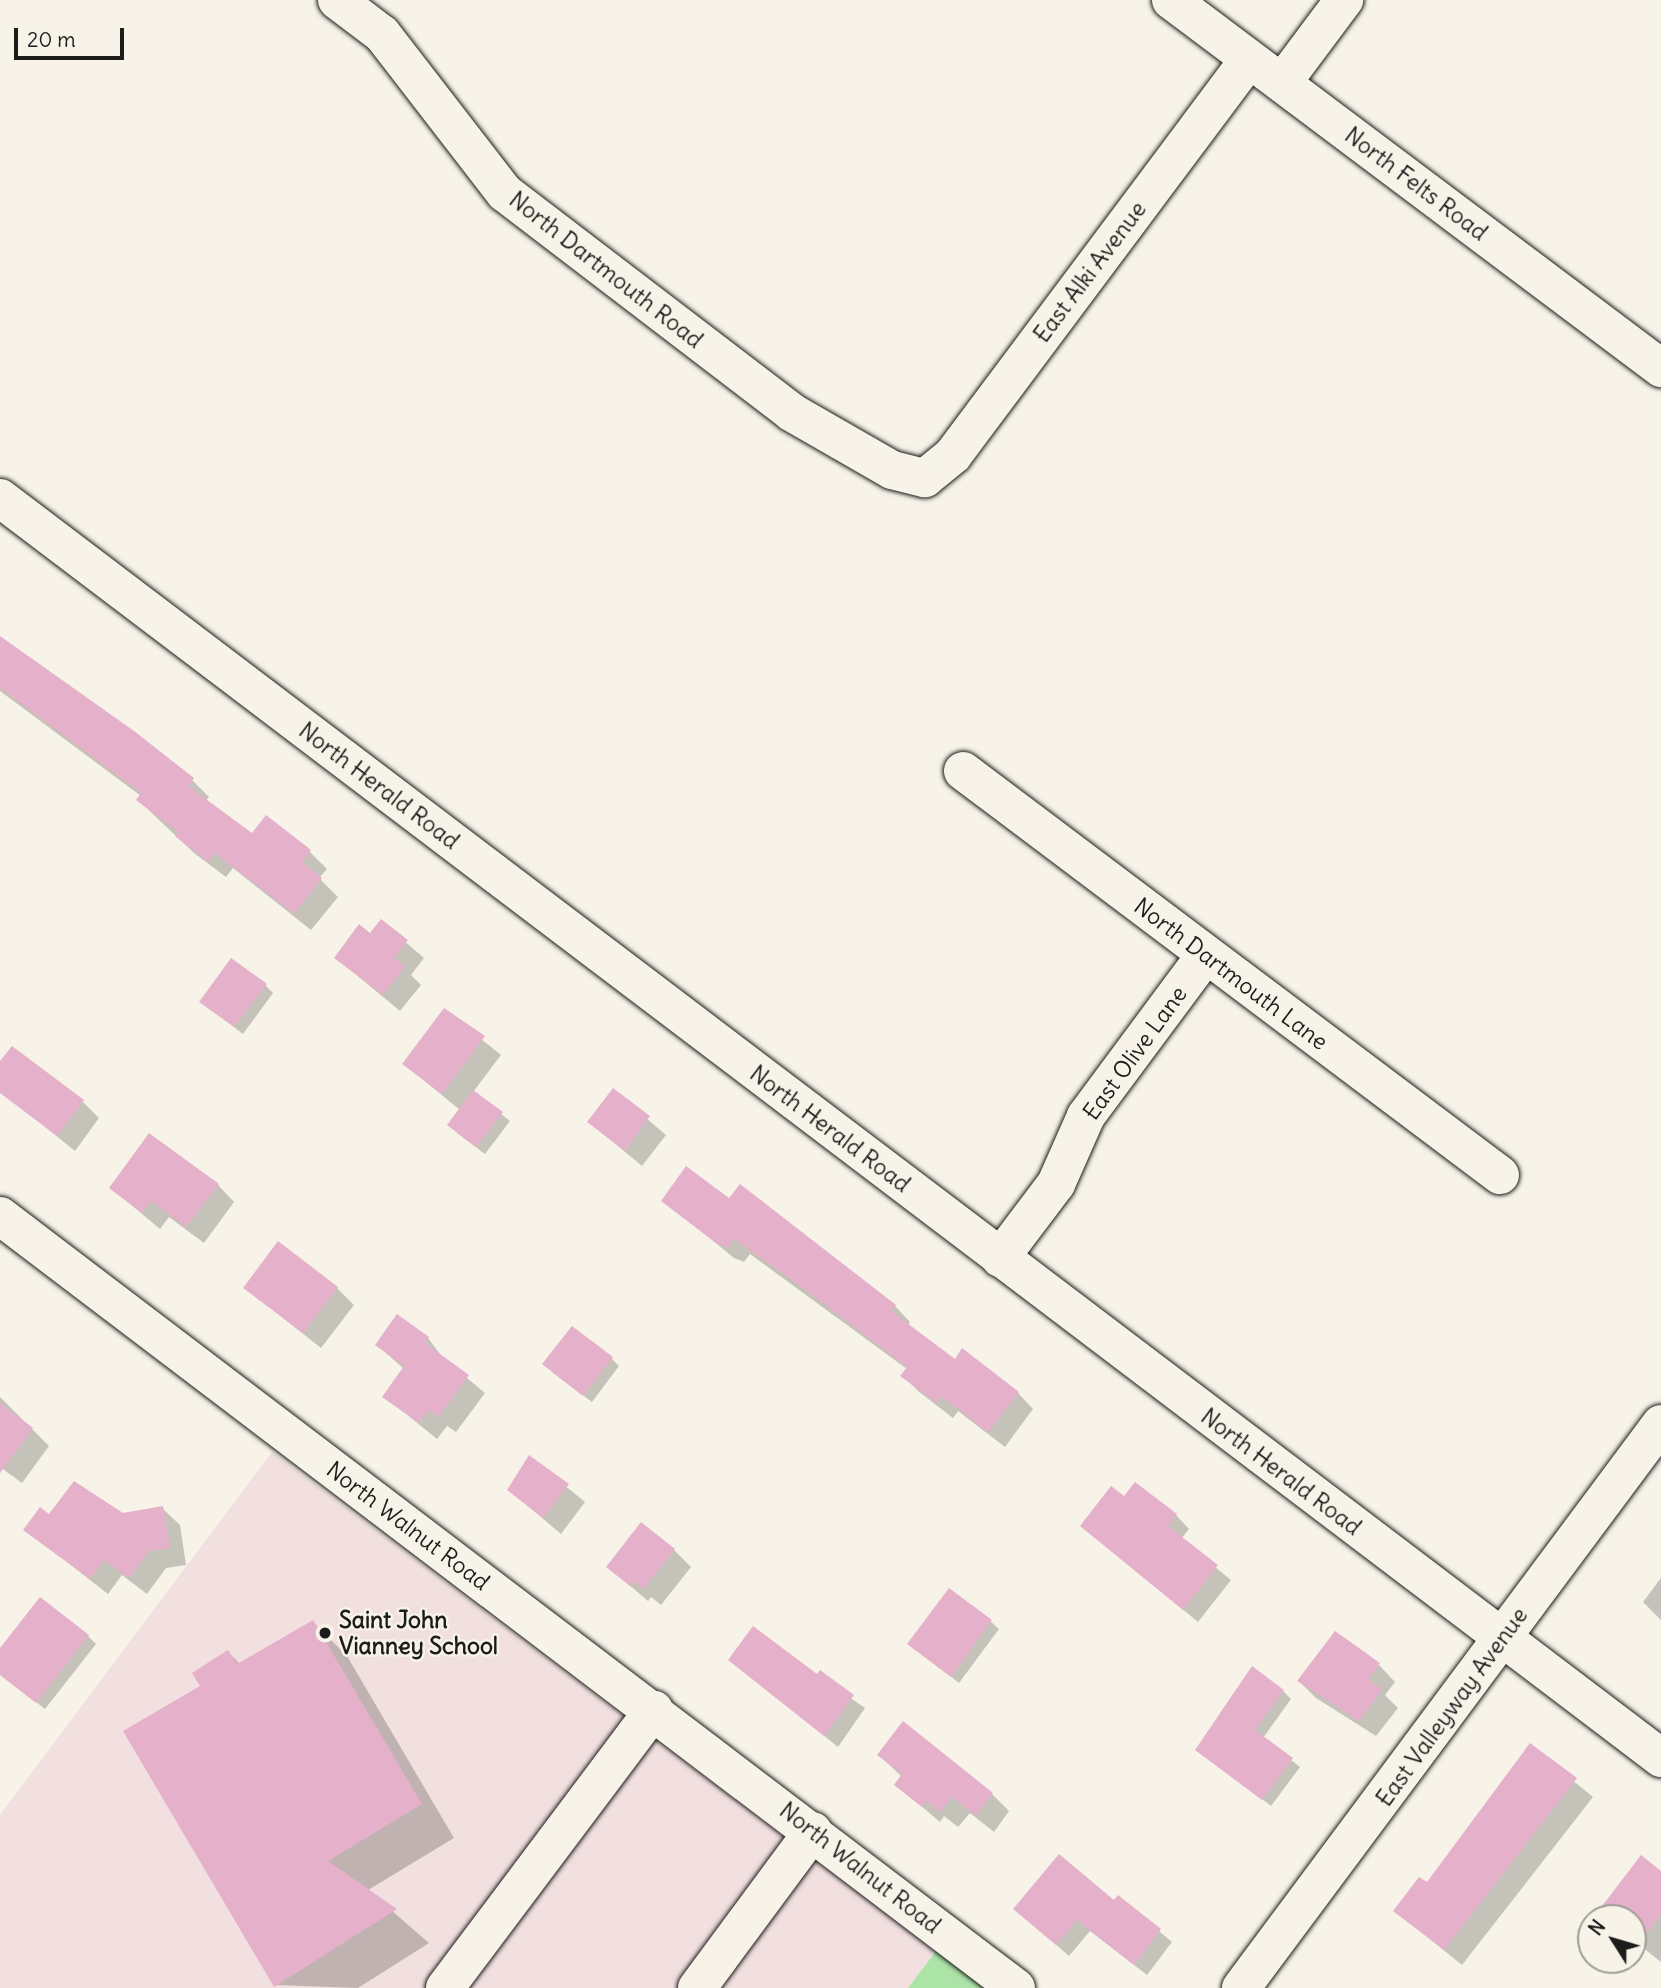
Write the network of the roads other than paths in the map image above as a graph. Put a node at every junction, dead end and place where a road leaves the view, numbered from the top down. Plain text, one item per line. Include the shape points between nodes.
1 (337, 0) edge
2 (1171, 0) edge
3 (1344, 0) edge
4 (1249, 60) junction
5 (1282, 83) junction
6 (1661, 368) edge
7 (925, 478) joint
8 (0, 498) edge
9 (963, 771) dead end
10 (1205, 956) junction
11 (1500, 1175) dead end
12 (0, 1216) edge
13 (1000, 1258) junction
14 (1661, 1424) edge
15 (1501, 1639) junction
16 (654, 1710) junction
17 (1661, 1758) edge
18 (813, 1831) junction
19 (445, 1988) edge
20 (697, 1988) edge
21 (1016, 1988) edge
22 (1241, 1988) edge

1 - 7 street, North Dartmouth Road via 382,34 506,193 791,412 892,470
2 - 4 street, North Felts Road
3 - 5 street
4 - 5 street, North Felts Road
4 - 7 street, East Alki Avenue via 953,455
5 - 6 street, North Felts Road
8 - 13 street, North Herald Road
9 - 10 street, North Dartmouth Lane
10 - 11 street, North Dartmouth Lane
10 - 13 street, East Olive Lane via 1086,1116 1056,1184
12 - 16 street, North Walnut Road
13 - 15 street, North Herald Road
14 - 15 street, East Valleyway Avenue
15 - 17 street, North Herald Road
15 - 22 street, East Valleyway Avenue
16 - 18 street, North Walnut Road
16 - 19 street
18 - 20 street
18 - 21 street, North Walnut Road

